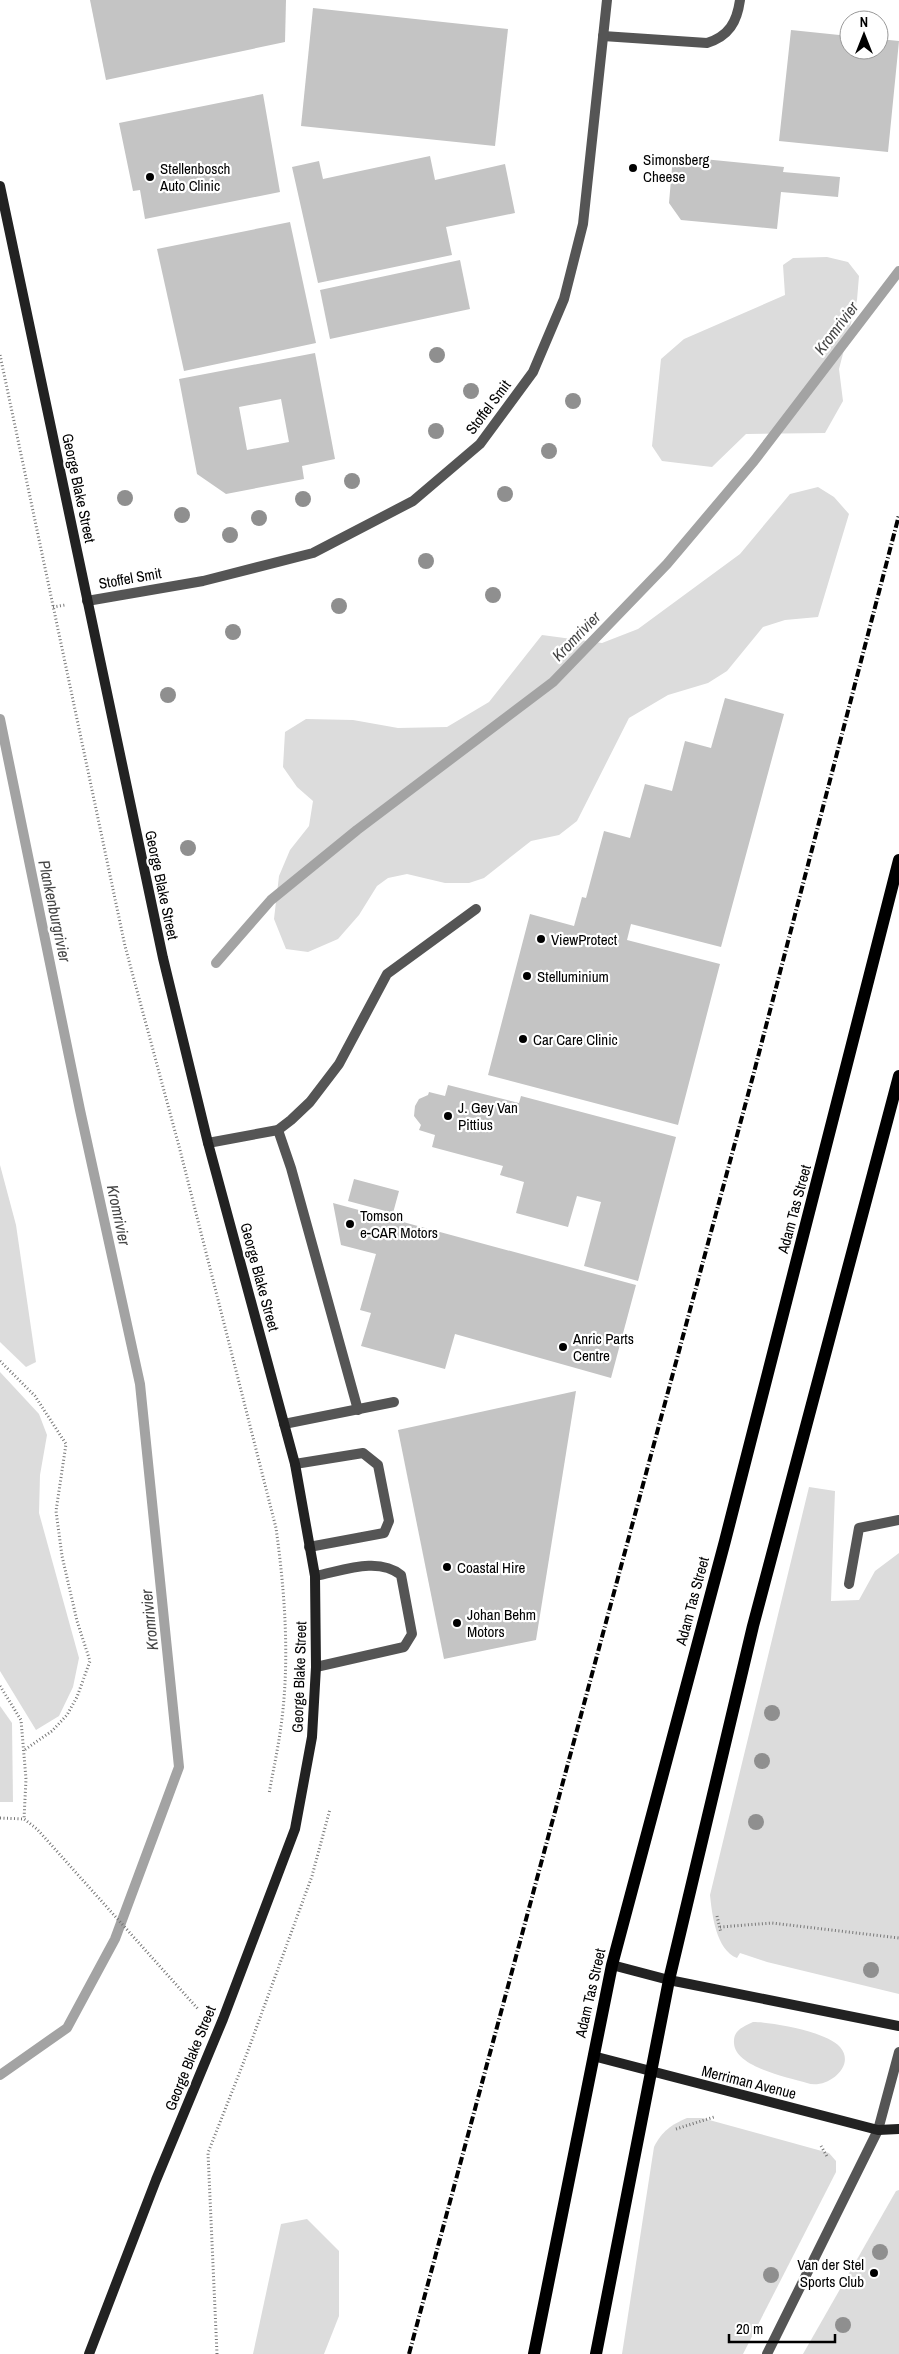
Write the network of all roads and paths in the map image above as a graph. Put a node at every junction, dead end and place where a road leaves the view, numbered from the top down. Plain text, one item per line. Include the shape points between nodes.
1 (606, 0) edge
2 (740, 0) edge
3 (603, 36) junction
4 (0, 186) edge
5 (0, 355) edge
6 (87, 601) junction
7 (899, 860) edge
8 (476, 909) dead end
9 (899, 1076) edge
10 (278, 1130) junction
11 (208, 1143) junction
12 (0, 1361) edge
13 (394, 1402) dead end
14 (358, 1410) junction
15 (284, 1424) junction
16 (295, 1464) junction
17 (899, 1520) edge
18 (309, 1547) junction
19 (315, 1576) junction
20 (849, 1584) dead end
21 (316, 1667) junction
22 (0, 1686) edge
23 (23, 1752) junction
24 (269, 1794) dead end
25 (330, 1809) dead end
26 (0, 1818) edge
27 (24, 1819) junction
28 (717, 1916) dead end
29 (720, 1927) junction
30 (721, 1933) dead end
31 (899, 1938) edge
32 (612, 1965) junction
33 (669, 1980) junction
34 (198, 2009) dead end
35 (899, 2026) edge
36 (899, 2052) edge
37 (592, 2056) junction
38 (653, 2072) junction
39 (714, 2117) dead end
40 (676, 2129) dead end
41 (899, 2129) edge
42 (878, 2130) junction
43 (821, 2146) dead end
44 (828, 2158) dead end
45 (89, 2354) edge
46 (217, 2354) edge
47 (534, 2354) edge
48 (596, 2354) edge
49 (767, 2354) edge

1 - 3 street, Stoffel Smit
2 - 3 street via 738,16 731,28 719,39 707,43
3 - 6 street, Stoffel Smit via 583,224 564,299 533,372 480,444 413,501 313,553 203,581
4 - 6 street, George Blake Street
5 - 24 path via 125,946 276,1528 283,1582 285,1654 281,1725
6 - 11 street, George Blake Street via 163,958
7 - 32 main road, Adam Tas Street via 730,1522
8 - 10 street via 387,974 339,1064 310,1102
9 - 33 main road via 753,1626
10 - 11 street
10 - 14 street
11 - 15 street, George Blake Street
12 - 23 path via 35,1396 66,1444 56,1511 62,1556 90,1661 68,1715
13 - 14 street
14 - 15 street
15 - 16 street, George Blake Street
16 - 18 street, George Blake Street
16 - 18 street via 363,1453 378,1465 389,1521 384,1533
17 - 20 street via 859,1528
18 - 19 street, George Blake Street
19 - 21 street, George Blake Street
19 - 21 street via 379,1564 392,1568 401,1575 412,1634 404,1647
21 - 45 street, George Blake Street via 312,1737 295,1829
22 - 23 path via 21,1720
23 - 27 path via 26,1779
25 - 46 path via 312,1876 208,2153
26 - 27 path
27 - 34 path via 37,1829
28 - 29 path
29 - 30 path
29 - 31 path via 772,1923
32 - 33 street
32 - 37 main road, Adam Tas Street
33 - 35 street
33 - 38 main road
36 - 42 street
37 - 38 street, Merriman Avenue
37 - 47 main road, Adam Tas Street
38 - 42 street, Merriman Avenue
38 - 48 main road
39 - 40 path
41 - 42 street, Merriman Avenue
42 - 49 street
43 - 44 path

